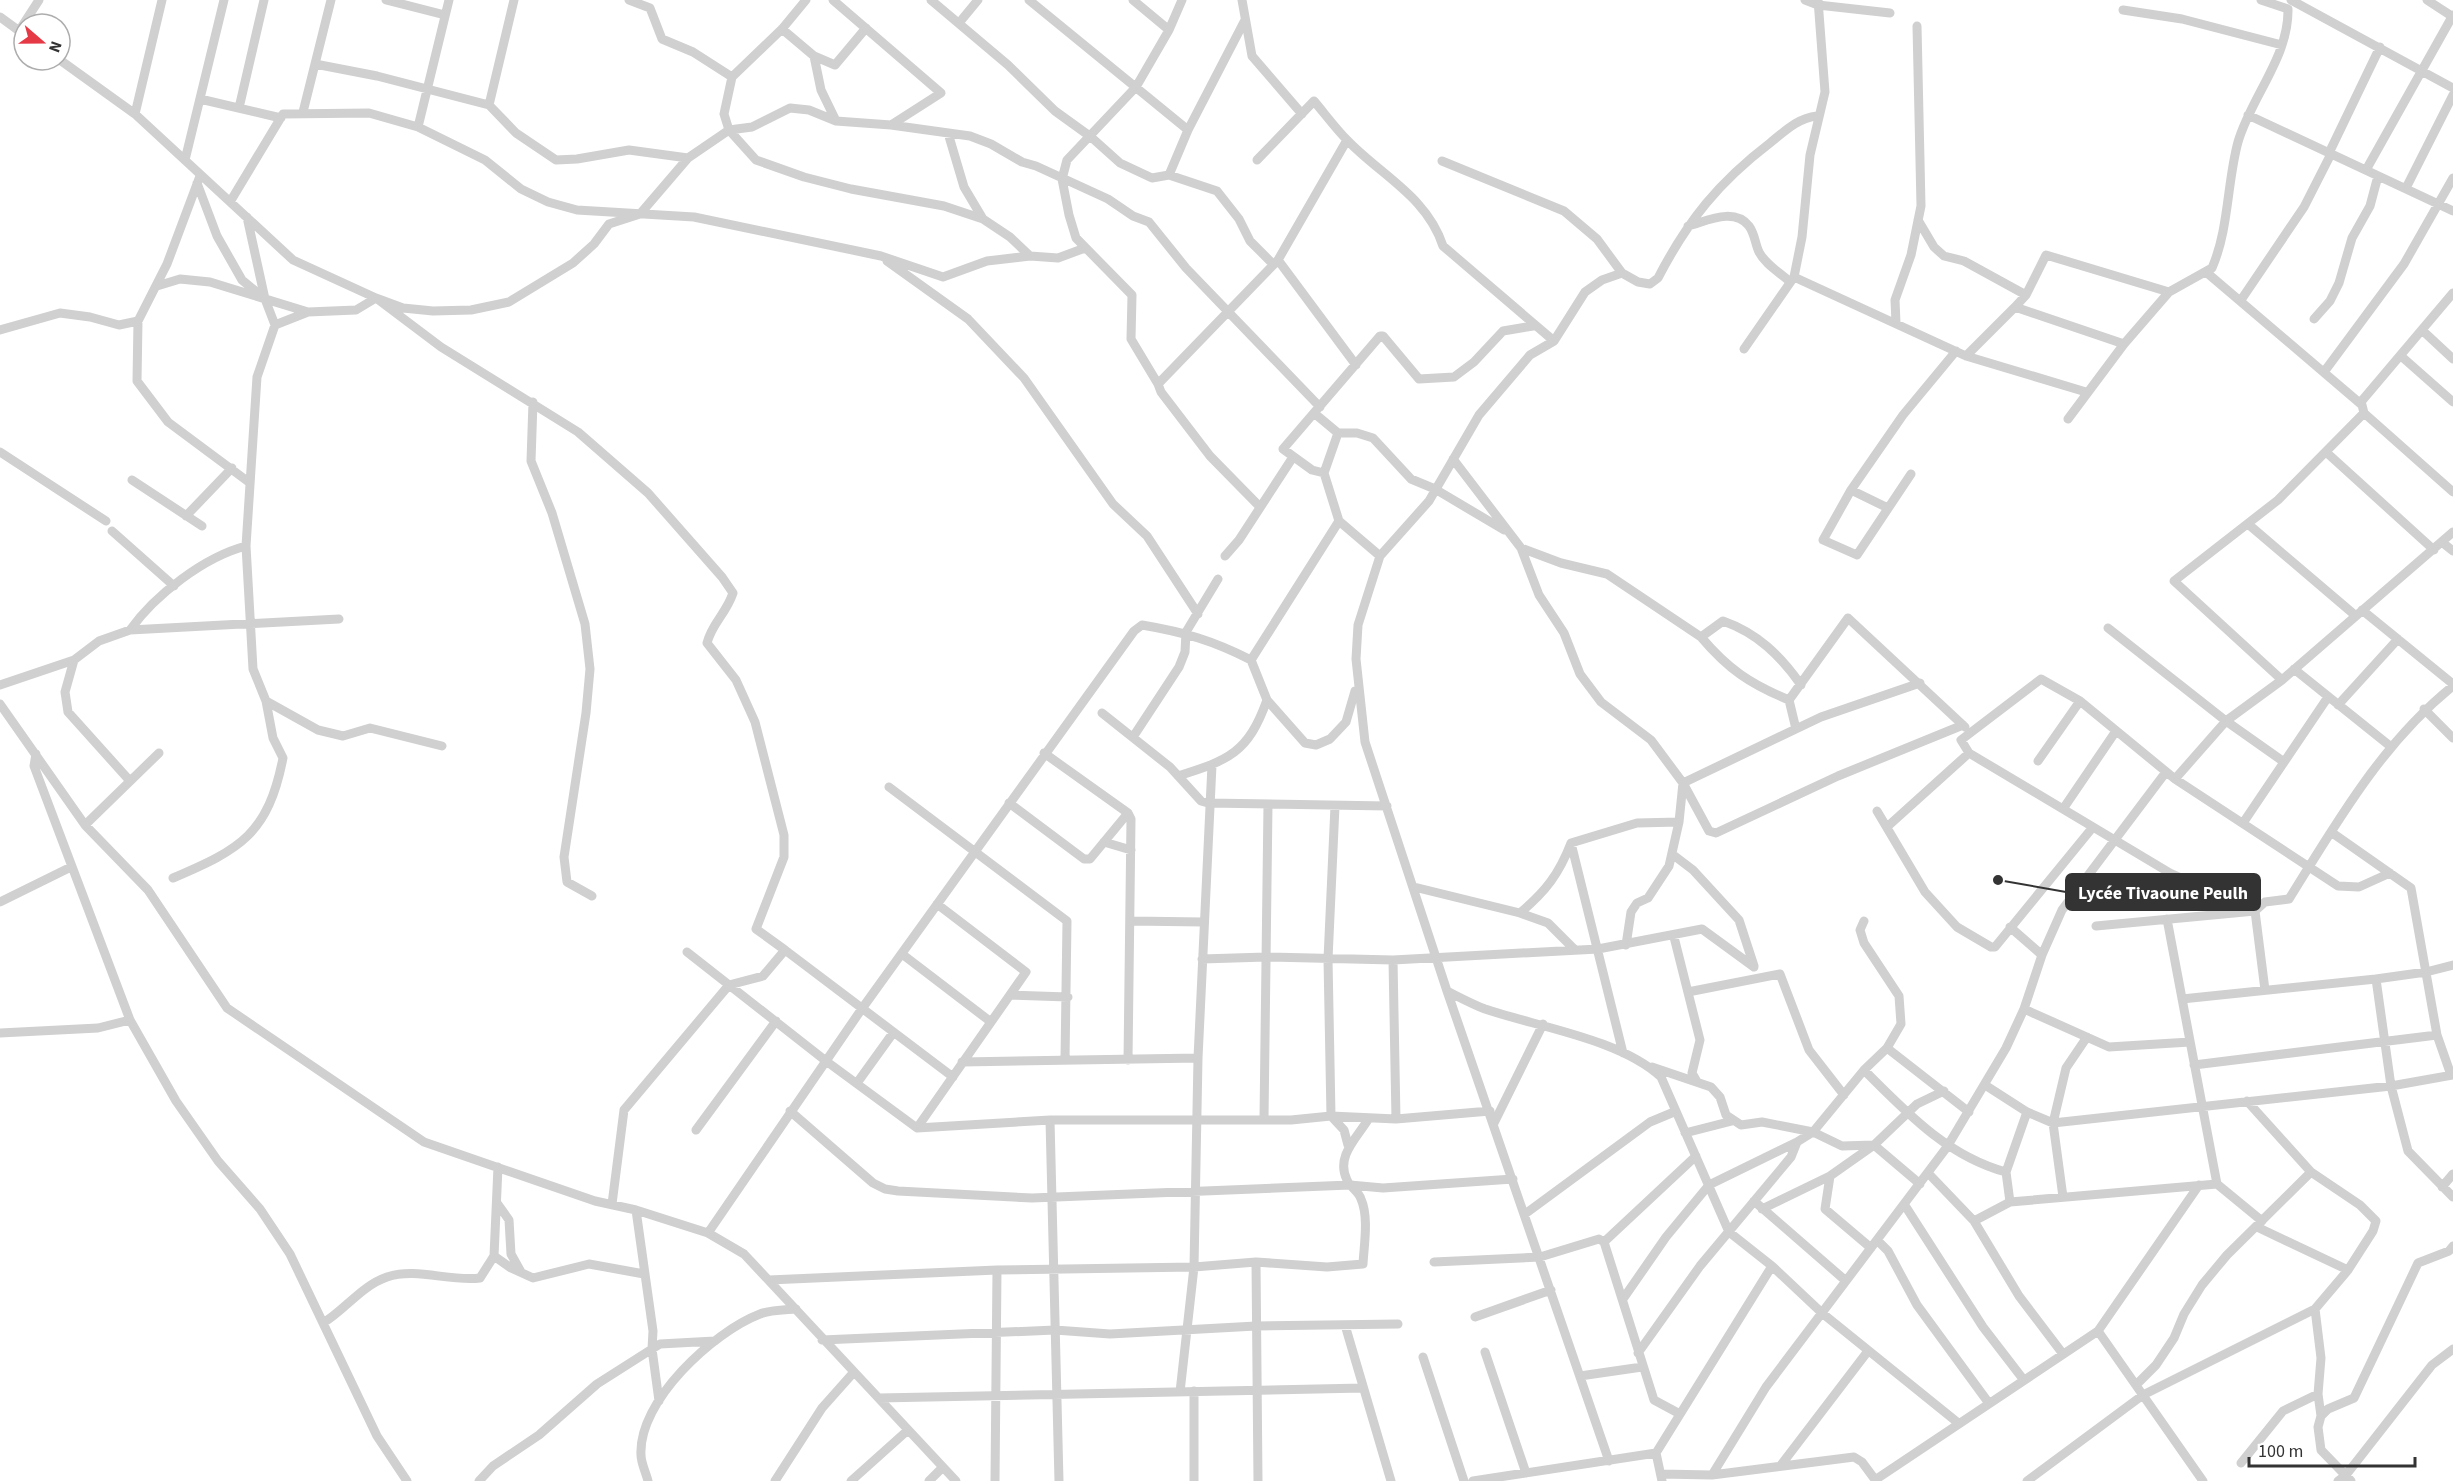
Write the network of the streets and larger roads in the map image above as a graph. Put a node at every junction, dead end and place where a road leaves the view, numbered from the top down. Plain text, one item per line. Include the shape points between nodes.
1 (162, 0) edge
2 (224, 0) edge
3 (264, 0) edge
4 (331, 0) edge
5 (386, 0) edge
6 (449, 0) edge
7 (514, 0) edge
8 (629, 0) edge
9 (806, 0) edge
10 (834, 0) edge
11 (931, 0) edge
12 (978, 0) edge
13 (1029, 0) edge
14 (1133, 0) edge
15 (1182, 0) edge
16 (1242, 0) edge
17 (1805, 0) edge
18 (2261, 0) edge
19 (2427, 0) edge
20 (1818, 2) edge
21 (2289, 3) edge
22 (2123, 10) dead end
23 (1890, 13) dead end
24 (445, 15) junction
25 (2453, 16) edge
26 (1245, 20) junction
27 (959, 22) junction
28 (1917, 26) dead end
29 (866, 28) junction
30 (782, 29) junction
31 (1169, 30) junction
32 (2282, 45) junction
33 (2380, 46) junction
34 (814, 56) junction
35 (315, 64) junction
36 (72, 69) edge
37 (2421, 70) junction
38 (732, 77) junction
39 (1136, 87) junction
40 (2453, 88) edge
41 (428, 89) junction
42 (2453, 95) edge
43 (200, 99) junction
44 (489, 105) junction
45 (238, 108) junction
46 (303, 112) junction
47 (135, 114) junction
48 (1302, 114) junction
49 (2248, 115) junction
50 (1817, 116) junction
51 (281, 118) junction
52 (836, 121) junction
53 (891, 125) junction
54 (418, 127) junction
55 (729, 130) junction
56 (1188, 130) junction
57 (948, 133) junction
58 (1091, 137) junction
59 (1347, 140) junction
60 (2330, 153) junction
61 (688, 158) junction
62 (185, 160) junction
63 (1257, 160) dead end
64 (1442, 161) dead end
65 (2366, 170) junction
66 (1169, 175) junction
67 (2378, 176) junction
68 (2453, 178) edge
69 (1062, 179) junction
70 (199, 180) junction
71 (2406, 189) junction
72 (230, 202) junction
73 (2438, 204) junction
74 (2453, 211) edge
75 (640, 214) junction
76 (247, 218) junction
77 (983, 219) junction
78 (1918, 220) junction
79 (1688, 226) junction
80 (1085, 248) junction
81 (880, 256) junction
82 (1029, 256) junction
83 (1275, 262) junction
84 (2206, 272) junction
85 (1622, 273) junction
86 (1792, 279) junction
87 (158, 286) junction
88 (2169, 292) junction
89 (2453, 293) edge
90 (2025, 295) junction
91 (376, 298) junction
92 (265, 299) junction
93 (2241, 300) junction
94 (2015, 307) junction
95 (308, 312) junction
96 (1230, 312) junction
97 (2314, 320) dead end
98 (138, 321) junction
99 (1896, 323) junction
100 (275, 325) junction
101 (1533, 326) junction
102 (0, 330) edge
103 (2423, 331) junction
104 (1554, 341) junction
105 (2124, 344) junction
106 (1744, 350) dead end
107 (1956, 351) junction
108 (1966, 356) junction
109 (2401, 356) junction
110 (2453, 359) edge
111 (1356, 365) junction
112 (2324, 372) junction
113 (1158, 384) junction
114 (2086, 392) junction
115 (532, 402) junction
116 (2453, 402) edge
117 (2360, 403) junction
118 (1317, 410) junction
119 (2364, 413) junction
120 (2068, 419) dead end
121 (1338, 433) junction
122 (0, 452) edge
123 (2326, 452) junction
124 (1293, 458) junction
125 (1453, 459) junction
126 (232, 468) junction
127 (1324, 473) junction
128 (1911, 474) dead end
129 (2453, 478) edge
130 (132, 480) dead end
131 (250, 483) junction
132 (1435, 489) junction
133 (2449, 489) edge
134 (1851, 490) junction
135 (1260, 507) junction
136 (1888, 508) junction
137 (186, 516) junction
138 (1339, 520) junction
139 (106, 521) dead end
140 (2248, 524) junction
141 (202, 526) dead end
142 (112, 531) dead end
143 (2453, 532) edge
144 (1509, 533) junction
145 (2443, 543) junction
146 (246, 546) junction
147 (1521, 548) junction
148 (2434, 550) junction
149 (2453, 551) edge
150 (1380, 555) junction
151 (1225, 556) dead end
152 (1218, 579) dead end
153 (174, 586) junction
154 (2359, 613) junction
155 (1198, 614) junction
156 (339, 619) dead end
157 (250, 622) junction
158 (2108, 628) dead end
159 (130, 630) junction
160 (1186, 632) junction
161 (1701, 638) junction
162 (2398, 639) junction
163 (74, 660) junction
164 (1251, 660) junction
165 (2294, 669) junction
166 (2282, 680) junction
167 (1358, 683) junction
168 (1920, 683) junction
169 (0, 685) edge
170 (1801, 685) junction
171 (2453, 685) edge
172 (2328, 697) junction
173 (1267, 700) junction
174 (1789, 700) junction
175 (266, 701) junction
176 (2080, 701) junction
177 (0, 704) edge
178 (2338, 705) junction
179 (2424, 709) junction
180 (1102, 712) dead end
181 (2226, 721) junction
182 (1963, 725) junction
183 (1796, 729) junction
184 (2116, 731) junction
185 (1971, 732) junction
186 (1133, 737) junction
187 (2453, 738) edge
188 (442, 746) dead end
189 (2390, 746) junction
190 (159, 753) dead end
191 (1044, 753) junction
192 (1969, 753) junction
193 (36, 754) junction
194 (2038, 761) dead end
195 (2284, 762) junction
196 (1212, 765) junction
197 (2166, 772) junction
198 (1178, 776) junction
199 (2175, 779) junction
200 (130, 781) junction
201 (1683, 783) junction
202 (889, 787) dead end
203 (1009, 803) junction
204 (1208, 803) junction
205 (1268, 804) junction
206 (1335, 806) junction
207 (1386, 806) junction
208 (2063, 809) junction
209 (1877, 811) dead end
210 (1128, 813) junction
211 (1679, 822) junction
212 (2243, 823) junction
213 (85, 825) junction
214 (1887, 827) junction
215 (2093, 827) junction
216 (2331, 832) junction
217 (2115, 840) junction
218 (1104, 842) junction
219 (1571, 843) junction
220 (1131, 850) junction
221 (974, 852) junction
222 (1672, 854) junction
223 (2310, 866) junction
224 (71, 867) junction
225 (2390, 873) junction
226 (173, 878) dead end
227 (1414, 887) junction
228 (592, 896) dead end
229 (0, 902) edge
230 (937, 904) junction
231 (2256, 911) junction
232 (1520, 913) junction
233 (2167, 919) junction
234 (1131, 921) junction
235 (1864, 921) dead end
236 (1203, 922) junction
237 (2096, 926) dead end
238 (2010, 927) junction
239 (1674, 937) junction
240 (1626, 945) junction
241 (1598, 949) junction
242 (785, 950) junction
243 (1575, 950) junction
244 (687, 952) dead end
245 (902, 954) junction
246 (2042, 955) junction
247 (1266, 957) junction
248 (1437, 957) junction
249 (1202, 959) junction
250 (1328, 959) junction
251 (1394, 960) junction
252 (2453, 964) edge
253 (1754, 967) junction
254 (2426, 972) junction
255 (2376, 979) junction
256 (1758, 980) junction
257 (729, 986) junction
258 (2265, 990) junction
259 (1447, 991) junction
260 (1688, 992) junction
261 (1010, 995) junction
262 (1068, 997) junction
263 (2182, 999) junction
264 (2024, 1009) junction
265 (861, 1010) junction
266 (130, 1020) junction
267 (776, 1021) junction
268 (991, 1022) junction
269 (1543, 1024) junction
270 (0, 1033) edge
271 (893, 1033) junction
272 (2437, 1035) junction
273 (2086, 1037) junction
274 (2190, 1042) junction
275 (2386, 1042) junction
276 (1887, 1048) junction
277 (1623, 1053) junction
278 (1198, 1058) junction
279 (1065, 1060) junction
280 (1128, 1060) junction
281 (826, 1061) junction
282 (962, 1062) junction
283 (1648, 1065) junction
284 (2194, 1065) junction
285 (1864, 1070) junction
286 (2452, 1075) edge
287 (952, 1077) junction
288 (1696, 1080) junction
289 (857, 1083) junction
290 (1984, 1085) junction
291 (2391, 1086) junction
292 (1944, 1091) junction
293 (1844, 1095) junction
294 (2247, 1101) junction
295 (2202, 1107) junction
296 (790, 1111) junction
297 (1490, 1111) junction
298 (1674, 1112) junction
299 (1969, 1112) junction
300 (2027, 1112) junction
301 (1907, 1113) junction
302 (1331, 1116) junction
303 (1369, 1118) junction
304 (1264, 1119) junction
305 (1396, 1119) junction
306 (1050, 1120) junction
307 (1197, 1121) junction
308 (1732, 1121) junction
309 (1494, 1123) junction
310 (2053, 1123) junction
311 (917, 1128) junction
312 (696, 1130) dead end
313 (1813, 1132) junction
314 (1685, 1133) junction
315 (1797, 1142) junction
316 (1874, 1144) junction
317 (1348, 1145) junction
318 (1947, 1147) junction
319 (1696, 1156) junction
320 (498, 1167) junction
321 (2006, 1172) junction
322 (2311, 1172) junction
323 (1928, 1173) junction
324 (2453, 1174) edge
325 (1830, 1176) junction
326 (1513, 1179) junction
327 (1920, 1184) junction
328 (2217, 1184) junction
329 (1350, 1185) junction
330 (1708, 1185) junction
331 (2199, 1185) junction
332 (2442, 1187) junction
333 (1195, 1193) junction
334 (1052, 1196) junction
335 (2063, 1197) junction
336 (2453, 1197) edge
337 (1754, 1202) junction
338 (2010, 1202) junction
339 (497, 1203) junction
340 (612, 1204) junction
341 (1904, 1204) junction
342 (1762, 1209) junction
343 (636, 1210) junction
344 (1525, 1214) junction
345 (1974, 1221) junction
346 (2260, 1224) junction
347 (1729, 1232) junction
348 (708, 1233) junction
349 (1604, 1242) junction
350 (1874, 1244) junction
351 (2453, 1246) edge
352 (494, 1256) junction
353 (1540, 1257) junction
354 (1256, 1262) junction
355 (1434, 1262) dead end
356 (1772, 1266) junction
357 (1194, 1267) junction
358 (1054, 1269) junction
359 (997, 1270) junction
360 (2348, 1270) junction
361 (521, 1273) junction
362 (644, 1274) junction
363 (769, 1280) junction
364 (1846, 1281) junction
365 (1551, 1290) junction
366 (1623, 1299) junction
367 (796, 1309) junction
368 (2315, 1309) junction
369 (1822, 1313) junction
370 (1475, 1317) dead end
371 (322, 1323) junction
372 (1398, 1324) dead end
373 (1345, 1325) junction
374 (1256, 1326) junction
375 (1055, 1330) junction
376 (1188, 1331) junction
377 (2098, 1331) junction
378 (998, 1334) junction
379 (822, 1340) junction
380 (715, 1341) junction
381 (652, 1349) junction
382 (2453, 1349) edge
383 (1868, 1351) junction
384 (1485, 1352) dead end
385 (1638, 1353) junction
386 (2063, 1354) junction
387 (1423, 1357) dead end
388 (1642, 1367) junction
389 (854, 1372) junction
390 (1580, 1376) junction
391 (2024, 1379) junction
392 (2136, 1385) junction
393 (1363, 1388) junction
394 (1257, 1390) junction
395 (1194, 1391) junction
396 (1180, 1392) junction
397 (996, 1394) junction
398 (1057, 1394) junction
399 (2318, 1394) junction
400 (2143, 1395) junction
401 (879, 1398) junction
402 (659, 1401) junction
403 (1988, 1402) junction
404 (1680, 1414) junction
405 (2321, 1416) junction
406 (1957, 1422) junction
407 (909, 1430) junction
408 (1656, 1453) junction
409 (1609, 1461) junction
410 (2241, 1463) dead end
411 (1781, 1465) junction
412 (943, 1467) junction
413 (1526, 1473) junction
414 (1712, 1475) junction
415 (1661, 1478) edge
416 (2345, 1479) edge
417 (1487, 1480) edge
418 (1876, 1480) edge
419 (407, 1481) edge
420 (480, 1481) edge
421 (648, 1481) edge
422 (775, 1481) edge
423 (851, 1481) edge
424 (929, 1481) edge
425 (956, 1481) edge
426 (995, 1481) edge
427 (1059, 1481) edge
428 (1194, 1481) edge
429 (1258, 1481) edge
430 (1391, 1481) edge
431 (1464, 1481) edge
432 (1473, 1481) edge
433 (2027, 1481) edge
434 (2203, 1481) edge

1 - 47 street
2 - 43 street
3 - 45 street
4 - 35 street
5 - 24 street
6 - 24 street
7 - 44 street
8 - 38 street via 650,8 662,39 693,52
9 - 30 street
10 - 29 street
11 - 27 street
12 - 27 street
13 - 39 street
14 - 31 street
15 - 31 street
16 - 26 street
17 - 20 street
18 - 21 street
19 - 25 street
20 - 23 street
20 - 50 street via 1825,92
21 - 32 street
21 - 33 street
22 - 32 street via 2182,19
24 - 41 street
25 - 37 street
26 - 48 street via 1252,56
26 - 56 street
27 - 58 street via 1055,111
28 - 78 street via 1921,206
29 - 34 street via 835,65
29 - 53 street via 941,93
30 - 34 street
30 - 38 street
31 - 39 street
32 - 49 street
33 - 37 street
33 - 60 street
34 - 52 street via 821,90
35 - 41 street
35 - 46 street
36 - 47 street
37 - 40 street
37 - 65 street
38 - 55 street via 724,114
39 - 56 street
39 - 58 street
41 - 44 street
41 - 54 street
42 - 71 street
43 - 45 street
43 - 62 street
44 - 61 street via 516,133 556,160 629,150
45 - 51 street
46 - 51 street via 283,114
46 - 54 street via 369,113
47 - 62 street
48 - 59 street via 1314,102
48 - 63 street
49 - 60 street
49 - 84 street via 2238,142 2216,260
50 - 79 street via 1798,121 1740,165
50 - 86 street
51 - 72 street
52 - 53 street
52 - 55 street via 790,108 752,128
53 - 57 street
54 - 75 street via 485,160 521,189 548,202 577,210
55 - 61 street
55 - 77 street via 756,160 804,177 944,206
56 - 66 street
57 - 69 street via 991,144
57 - 77 street via 964,187
58 - 66 street via 1120,163 1152,178
58 - 69 street via 1067,160
59 - 83 street
59 - 101 street via 1425,210 1443,246
60 - 65 street
60 - 93 street via 2304,207
61 - 75 street
62 - 70 street
64 - 85 street via 1564,211 1597,239
65 - 67 street
66 - 83 street via 1217,191 1250,241
67 - 71 street
67 - 97 street via 2370,206 2352,238 2339,283
68 - 73 street
69 - 80 street via 1076,238
69 - 96 street via 1149,222 1186,268
70 - 72 street
70 - 87 street
70 - 92 street via 217,237 242,280
71 - 73 street
72 - 76 street
73 - 74 street
73 - 112 street via 2404,264
75 - 81 street via 694,218
75 - 91 street via 609,224 573,263 509,302 471,310 433,311 403,308
76 - 91 street via 293,260
76 - 92 street
77 - 82 street
78 - 90 street via 1944,256 1964,261
78 - 99 street via 1895,300
79 - 85 street via 1658,278 1650,284
79 - 86 street via 1725,216 1736,217 1748,225 1768,263
80 - 82 street via 1058,258
80 - 113 street via 1132,295 1131,339
81 - 82 street via 943,277 987,261
81 - 155 street via 968,319 1024,378 1113,504 1147,536
83 - 96 street
83 - 111 street
84 - 88 street
84 - 93 street
85 - 104 street via 1585,292
86 - 99 street
86 - 106 street
87 - 92 street via 180,279 210,282
87 - 98 street
88 - 90 street via 2046,255
88 - 105 street
89 - 103 street
90 - 94 street
91 - 95 street via 356,310
91 - 115 street via 441,347
92 - 95 street
92 - 100 street
93 - 112 street
94 - 105 street
94 - 108 street
95 - 100 street
96 - 113 street
96 - 118 street
98 - 102 street via 119,325 60,313
98 - 126 street via 137,381 168,422
99 - 107 street
100 - 131 street via 257,377
101 - 104 street
101 - 111 street via 1503,331 1454,377 1419,379 1383,336
103 - 109 street
103 - 110 street
104 - 125 street via 1530,355 1479,415
105 - 114 street
107 - 108 street
107 - 134 street via 1903,415
108 - 114 street
109 - 116 street
109 - 117 street
111 - 118 street
112 - 117 street
113 - 135 street via 1210,456
114 - 120 street
115 - 228 street via 531,461 552,513 585,624 590,669 564,874 567,882
115 - 242 street via 578,432 648,493 733,593 727,611 711,628 707,644 725,663 755,722 784,835 784,857 756,929
117 - 119 street via 2365,407
118 - 121 street
118 - 124 street via 1283,449
119 - 123 street
119 - 133 street
121 - 127 street
121 - 132 street via 1373,438 1411,479
122 - 139 street
123 - 140 street
123 - 148 street
124 - 127 street
124 - 135 street
125 - 132 street
125 - 144 street
126 - 131 street
126 - 137 street
127 - 138 street
128 - 136 street
129 - 133 street
130 - 137 street
131 - 146 street
132 - 144 street
132 - 150 street via 1429,501
134 - 136 street
134 - 136 street via 1823,540 1857,555
135 - 151 street
137 - 141 street
138 - 150 street
138 - 164 street
140 - 154 street
140 - 166 street via 2174,581
142 - 153 street
143 - 145 street
144 - 147 street
145 - 148 street
145 - 149 street
146 - 153 street via 226,552
146 - 157 street
147 - 161 street via 1607,574
147 - 201 street via 1539,595 1564,633 1580,674 1601,702 1651,740
148 - 154 street
150 - 167 street via 1358,625
152 - 155 street
153 - 159 street via 146,608
154 - 162 street
154 - 165 street
155 - 160 street
156 - 157 street
157 - 159 street
157 - 175 street via 253,669
158 - 181 street
159 - 163 street via 99,641
160 - 164 street
160 - 186 street via 1185,652 1179,666
160 - 191 street via 1142,626 1134,631
161 - 170 street via 1723,621 1736,626 1770,646
161 - 174 street via 1737,675
162 - 171 street
162 - 178 street
163 - 169 street
163 - 200 street via 65,692 68,712
164 - 173 street
165 - 166 street
165 - 172 street
166 - 181 street
167 - 173 street via 1346,722 1330,739 1316,745 1305,743
167 - 207 street via 1365,742
168 - 170 street via 1848,618
168 - 182 street
168 - 183 street
170 - 174 street
171 - 179 street
172 - 178 street
172 - 195 street
173 - 196 street via 1252,735 1239,750
174 - 183 street
175 - 188 street via 318,730 343,736 370,728
175 - 226 street via 273,738 283,758 261,823 213,861
176 - 184 street
176 - 185 street via 2041,679
176 - 194 street
177 - 193 street
178 - 189 street
179 - 187 street
179 - 189 street
180 - 186 street
181 - 195 street
181 - 199 street
182 - 185 street
182 - 201 street via 1838,776 1716,833 1709,831
183 - 201 street
184 - 197 street
184 - 208 street
185 - 192 street via 1960,740
186 - 198 street
189 - 216 street
190 - 200 street
191 - 203 street
191 - 210 street
192 - 208 street
192 - 214 street
193 - 213 street
193 - 224 street via 34,766
195 - 212 street
196 - 198 street
196 - 204 street
197 - 199 street
197 - 217 street
198 - 204 street via 1201,801
199 - 212 street
200 - 213 street
201 - 211 street
202 - 221 street
203 - 218 street via 1084,859 1090,859
203 - 221 street
204 - 205 street
204 - 236 street
205 - 206 street
205 - 247 street
206 - 207 street
206 - 250 street
207 - 227 street
208 - 215 street
209 - 214 street
210 - 218 street
210 - 220 street
211 - 219 street via 1637,823
211 - 222 street
212 - 223 street
213 - 320 street via 147,890 227,1008 424,1142
214 - 238 street via 1925,892 1957,927 1993,947
215 - 217 street
215 - 238 street
216 - 223 street
216 - 225 street
217 - 231 street via 2170,873
217 - 246 street via 2062,910
218 - 220 street
219 - 232 street via 1560,870
219 - 241 street
220 - 234 street
221 - 230 street
221 - 262 street via 1067,921
222 - 240 street via 1659,884 1630,912
222 - 253 street via 1693,870 1739,920
223 - 225 street via 2338,886 2348,888 2372,883
223 - 231 street via 2289,899 2265,902
224 - 229 street
224 - 266 street
225 - 254 street via 2411,888
227 - 232 street
227 - 248 street
230 - 245 street
230 - 261 street via 1026,972
231 - 233 street
231 - 258 street
232 - 243 street via 1548,923
233 - 237 street
233 - 263 street
234 - 236 street
234 - 280 street
235 - 276 street via 1860,930 1864,943 1899,996 1902,1011 1901,1024
236 - 249 street
238 - 246 street
239 - 240 street
239 - 253 street via 1702,929
239 - 260 street
240 - 241 street
241 - 243 street
241 - 277 street
242 - 257 street via 763,976
242 - 265 street
243 - 248 street
244 - 257 street
245 - 265 street
245 - 268 street
246 - 264 street
247 - 249 street
247 - 250 street
247 - 304 street
248 - 251 street
248 - 259 street
249 - 278 street
250 - 251 street
250 - 302 street
251 - 305 street
252 - 254 street
253 - 256 street
254 - 255 street
254 - 272 street
255 - 258 street
255 - 275 street
256 - 260 street
256 - 293 street via 1780,974 1809,1050
257 - 267 street
257 - 340 street via 624,1110
258 - 263 street
259 - 269 street via 1483,1008
259 - 297 street
260 - 288 street via 1700,1040 1692,1073
261 - 262 street
261 - 268 street
262 - 279 street
263 - 274 street
264 - 273 street
264 - 290 street
265 - 271 street
265 - 281 street
266 - 270 street via 98,1028
266 - 371 street via 176,1101 290,1254
267 - 281 street
267 - 312 street
268 - 282 street
269 - 277 street
269 - 309 street
271 - 287 street
271 - 289 street
272 - 275 street
272 - 286 street
273 - 274 street via 2118,1048
273 - 310 street via 2066,1068
274 - 284 street
275 - 284 street
275 - 291 street
276 - 285 street
276 - 292 street
277 - 283 street
278 - 280 street
278 - 307 street
279 - 280 street
279 - 282 street
281 - 289 street
281 - 296 street
282 - 287 street
283 - 288 street
283 - 298 street via 1661,1077
284 - 295 street
285 - 293 street
285 - 301 street
286 - 291 street
287 - 311 street
288 - 308 street via 1720,1097 1726,1116
289 - 311 street
290 - 299 street
290 - 300 street
291 - 294 street
291 - 332 street via 2410,1154
292 - 299 street
292 - 301 street
293 - 313 street
294 - 295 street
294 - 322 street
295 - 310 street
295 - 328 street
296 - 334 street via 885,1189 1008,1198
296 - 348 street
297 - 305 street
297 - 309 street
298 - 314 street
298 - 344 street via 1650,1122
299 - 318 street
300 - 310 street
300 - 321 street
301 - 316 street
301 - 318 street
302 - 303 street
302 - 304 street
302 - 317 street via 1344,1130
303 - 305 street
303 - 317 street
304 - 307 street
306 - 307 street
306 - 311 street
306 - 334 street
307 - 333 street
308 - 313 street via 1741,1125 1762,1122
308 - 314 street
309 - 326 street
310 - 335 street
313 - 315 street
313 - 316 street via 1842,1146
314 - 319 street
315 - 330 street
315 - 337 street via 1791,1157
316 - 325 street
316 - 327 street
317 - 329 street via 1344,1168
318 - 321 street via 1984,1166
318 - 323 street
319 - 330 street
319 - 349 street
320 - 339 street
320 - 340 street
321 - 338 street
322 - 346 street
322 - 360 street via 2360,1205 2376,1221
323 - 327 street
323 - 345 street
324 - 332 street
325 - 342 street
325 - 350 street via 1825,1209
326 - 329 street via 1383,1188
326 - 344 street
327 - 341 street
328 - 331 street
328 - 346 street
329 - 333 street
329 - 354 street via 1361,1197 1365,1214 1363,1264 1326,1268
330 - 347 street
330 - 366 street
331 - 335 street
331 - 377 street
332 - 336 street
333 - 334 street
333 - 357 street
334 - 358 street
335 - 338 street
337 - 342 street
337 - 347 street
338 - 345 street
339 - 352 street
339 - 361 street via 508,1220 511,1254
340 - 343 street
341 - 350 street
341 - 391 street via 1983,1328
342 - 364 street
343 - 348 street
343 - 362 street
344 - 353 street
345 - 386 street via 2019,1296
346 - 360 street
346 - 392 street via 2202,1285 2174,1338
347 - 356 street
347 - 385 street
348 - 363 street via 744,1254
349 - 353 street via 1593,1238
349 - 366 street
350 - 364 street
350 - 403 street via 1888,1251 1917,1305
351 - 405 street via 2418,1263 2354,1398
352 - 361 street
352 - 371 street via 480,1278 406,1274 387,1277 362,1291
353 - 355 street
353 - 365 street
354 - 357 street
354 - 374 street
356 - 369 street
356 - 404 street
357 - 358 street
357 - 376 street
358 - 359 street
358 - 375 street
359 - 363 street
359 - 378 street
360 - 368 street
361 - 362 street via 533,1278 589,1264
362 - 381 street
363 - 367 street
364 - 369 street
365 - 370 street
365 - 390 street
366 - 385 street
367 - 379 street
367 - 380 street via 761,1313
368 - 399 street via 2321,1358
368 - 400 street
369 - 383 street
369 - 414 street via 1766,1388
371 - 419 street via 377,1436
372 - 373 street
373 - 374 street
373 - 393 street
374 - 376 street
374 - 394 street
375 - 376 street via 1110,1334
375 - 378 street
375 - 398 street
376 - 396 street
377 - 386 street
377 - 392 street
378 - 379 street
378 - 397 street
379 - 389 street
380 - 381 street via 660,1344
380 - 402 street via 678,1375
381 - 402 street
381 - 420 street via 597,1384 539,1435 493,1466
382 - 416 street via 2432,1365
383 - 406 street
383 - 411 street
384 - 413 street
385 - 388 street
386 - 391 street
387 - 431 street
388 - 390 street
388 - 404 street via 1654,1400
389 - 401 street
389 - 422 street via 822,1408
390 - 409 street
391 - 403 street
392 - 400 street
393 - 394 street
393 - 430 street
394 - 395 street
394 - 429 street
395 - 396 street
395 - 428 street
396 - 398 street
397 - 398 street
397 - 401 street
397 - 426 street
398 - 427 street
399 - 405 street
399 - 410 street via 2283,1411
400 - 433 street
400 - 434 street
401 - 407 street
402 - 421 street via 644,1430 640,1455
403 - 406 street
404 - 408 street
405 - 416 street via 2321,1450
406 - 418 street
407 - 412 street
407 - 423 street
408 - 409 street
408 - 415 street
409 - 413 street
411 - 414 street
411 - 418 street via 1854,1457
412 - 424 street
412 - 425 street
413 - 417 street
414 - 415 street
417 - 432 street

